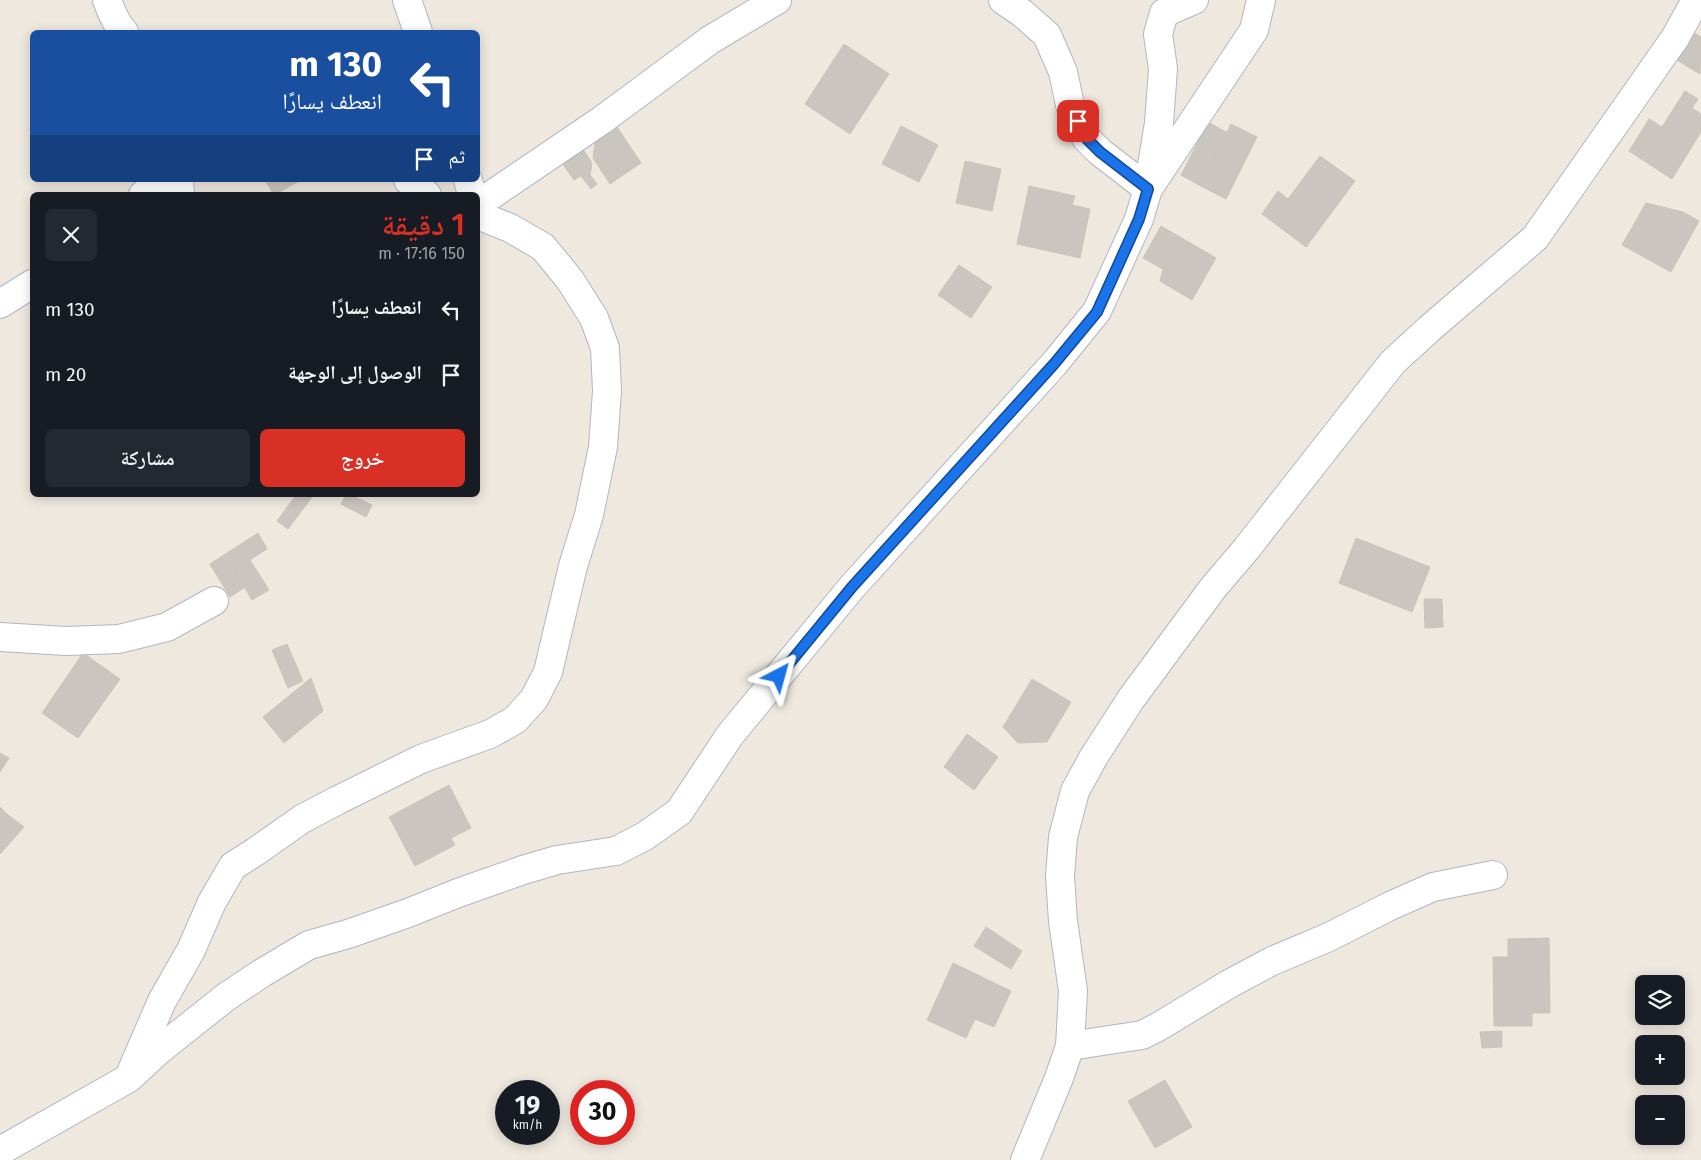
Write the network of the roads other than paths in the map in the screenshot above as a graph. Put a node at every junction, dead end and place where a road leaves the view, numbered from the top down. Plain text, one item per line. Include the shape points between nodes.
1 (108, 0) edge
2 (407, 0) edge
3 (777, 0) edge
4 (1003, 0) edge
5 (1194, 0) edge
6 (1261, 0) edge
7 (1696, 0) edge
8 (122, 30) edge
9 (417, 30) edge
10 (156, 182) edge
11 (411, 182) edge
12 (1148, 189) junction
13 (146, 192) edge
14 (423, 192) edge
15 (480, 203) edge
16 (480, 216) edge
17 (30, 285) edge
18 (0, 304) edge
19 (214, 601) dead end
20 (0, 637) edge
21 (1494, 874) dead end
22 (1070, 1046) junction
23 (129, 1078) junction
24 (0, 1151) edge
25 (1025, 1160) edge

1 - 8 street
2 - 9 street
3 - 15 street via 710,40 602,120
4 - 12 street via 1048,35 1063,72 1070,105 1086,138
5 - 12 street via 1164,13 1158,34 1163,68 1159,123
6 - 12 street via 1254,30
7 - 22 street via 1675,38 1535,238 1393,362 1213,588 1093,758 1075,791 1063,837 1060,876 1073,991
10 - 13 street
11 - 14 street
12 - 23 street via 1139,219 1097,312 1048,371 852,587 730,735 679,812 645,836 616,851 557,860 523,870 408,913 309,945 226,997
16 - 23 street via 543,247 570,280 594,318 604,348 607,391 603,448 548,672 534,699 515,720 490,734 421,759 338,800 302,819 233,866 162,1001
17 - 18 street
19 - 20 street via 167,626 119,639 66,641
21 - 22 street via 1434,888 1390,906 1272,961 1142,1035
22 - 25 street
23 - 24 street

